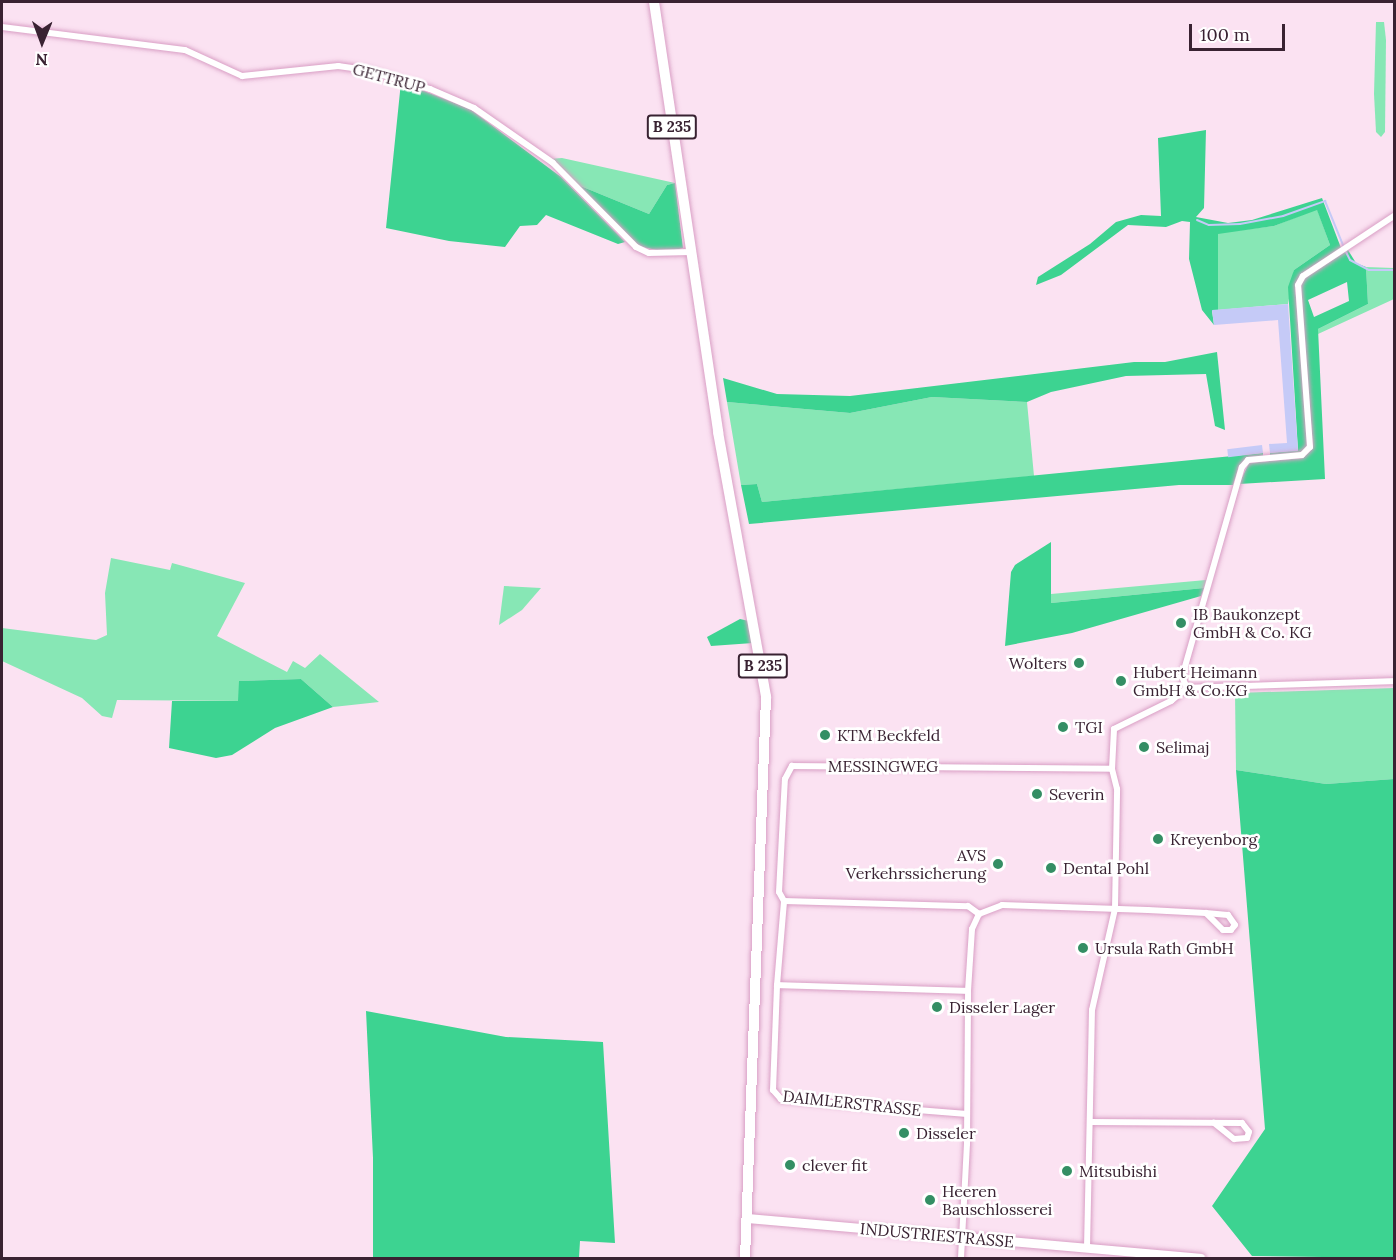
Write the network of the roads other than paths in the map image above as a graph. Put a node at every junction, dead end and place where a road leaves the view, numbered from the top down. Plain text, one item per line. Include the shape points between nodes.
1 (654, 2) edge
2 (2, 27) edge
3 (1395, 216) edge
4 (691, 252) junction
5 (1395, 681) edge
6 (1187, 688) junction
7 (1112, 769) junction
8 (784, 901) junction
9 (1115, 909) junction
10 (1206, 913) dead end
11 (979, 914) junction
12 (777, 986) junction
13 (968, 992) junction
14 (968, 1114) junction
15 (1090, 1122) junction
16 (1214, 1123) junction
17 (746, 1218) junction
18 (961, 1238) junction
19 (1087, 1248) junction
20 (745, 1258) edge
21 (961, 1258) edge
22 (1200, 1258) edge

1 - 4 main road, B 235
2 - 4 street, GETTRUP via 184,50 242,76 338,66 430,89 474,108 553,163 636,247 649,253
3 - 6 street via 1303,276 1298,285 1310,447 1302,455 1248,460 1242,467 1182,677
4 - 17 main road, B 235 via 766,697
5 - 6 street
6 - 7 street via 1171,701 1117,725
7 - 8 street, MESSINGWEG via 792,766 785,779 779,892
7 - 9 street via 1117,789
8 - 11 street via 968,906
8 - 12 street, DAIMLERSTRASSE
9 - 10 street
9 - 11 street via 1002,905 988,907
9 - 15 street via 1092,1010
11 - 13 street via 972,929
12 - 13 street
12 - 14 street, DAIMLERSTRASSE via 773,1090 777,1097
13 - 14 street
14 - 18 street
15 - 16 street
15 - 19 street
16 - 16 street via 1242,1123 1249,1132 1246,1138 1234,1139
17 - 18 street, INDUSTRIESTRASSE
17 - 20 main road, B 235
18 - 19 street, INDUSTRIESTRASSE
18 - 21 street
19 - 22 street, INDUSTRIESTRASSE

